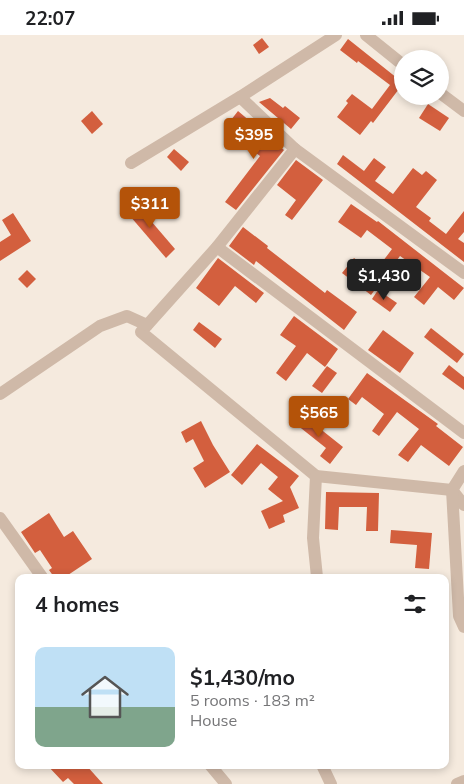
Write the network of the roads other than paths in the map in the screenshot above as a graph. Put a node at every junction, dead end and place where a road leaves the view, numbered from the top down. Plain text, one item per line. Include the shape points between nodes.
1 (336, 35) edge
2 (366, 35) edge
3 (394, 58) edge
4 (240, 97) junction
5 (449, 100) edge
6 (464, 111) edge
7 (295, 149) junction
8 (131, 163) dead end
9 (216, 247) junction
10 (464, 273) edge
11 (147, 325) junction
12 (0, 394) edge
13 (464, 433) edge
14 (464, 471) edge
15 (316, 476) junction
16 (452, 489) junction
17 (464, 505) edge
18 (0, 518) edge
19 (40, 574) edge
20 (317, 574) edge
21 (464, 627) edge
22 (213, 769) edge
23 (324, 769) edge
24 (464, 781) edge
25 (226, 784) edge
26 (331, 784) edge
27 (457, 784) edge

1 - 4 street
2 - 3 street
4 - 7 street
4 - 8 street
5 - 6 street
7 - 9 street
7 - 10 street
9 - 11 street
9 - 13 street
11 - 12 street via 127,316 100,326
11 - 15 street via 141,332
14 - 16 street
15 - 16 street
15 - 20 street via 313,537
16 - 17 street
16 - 21 street via 459,616
18 - 19 street
22 - 25 street
23 - 26 street
24 - 27 street

